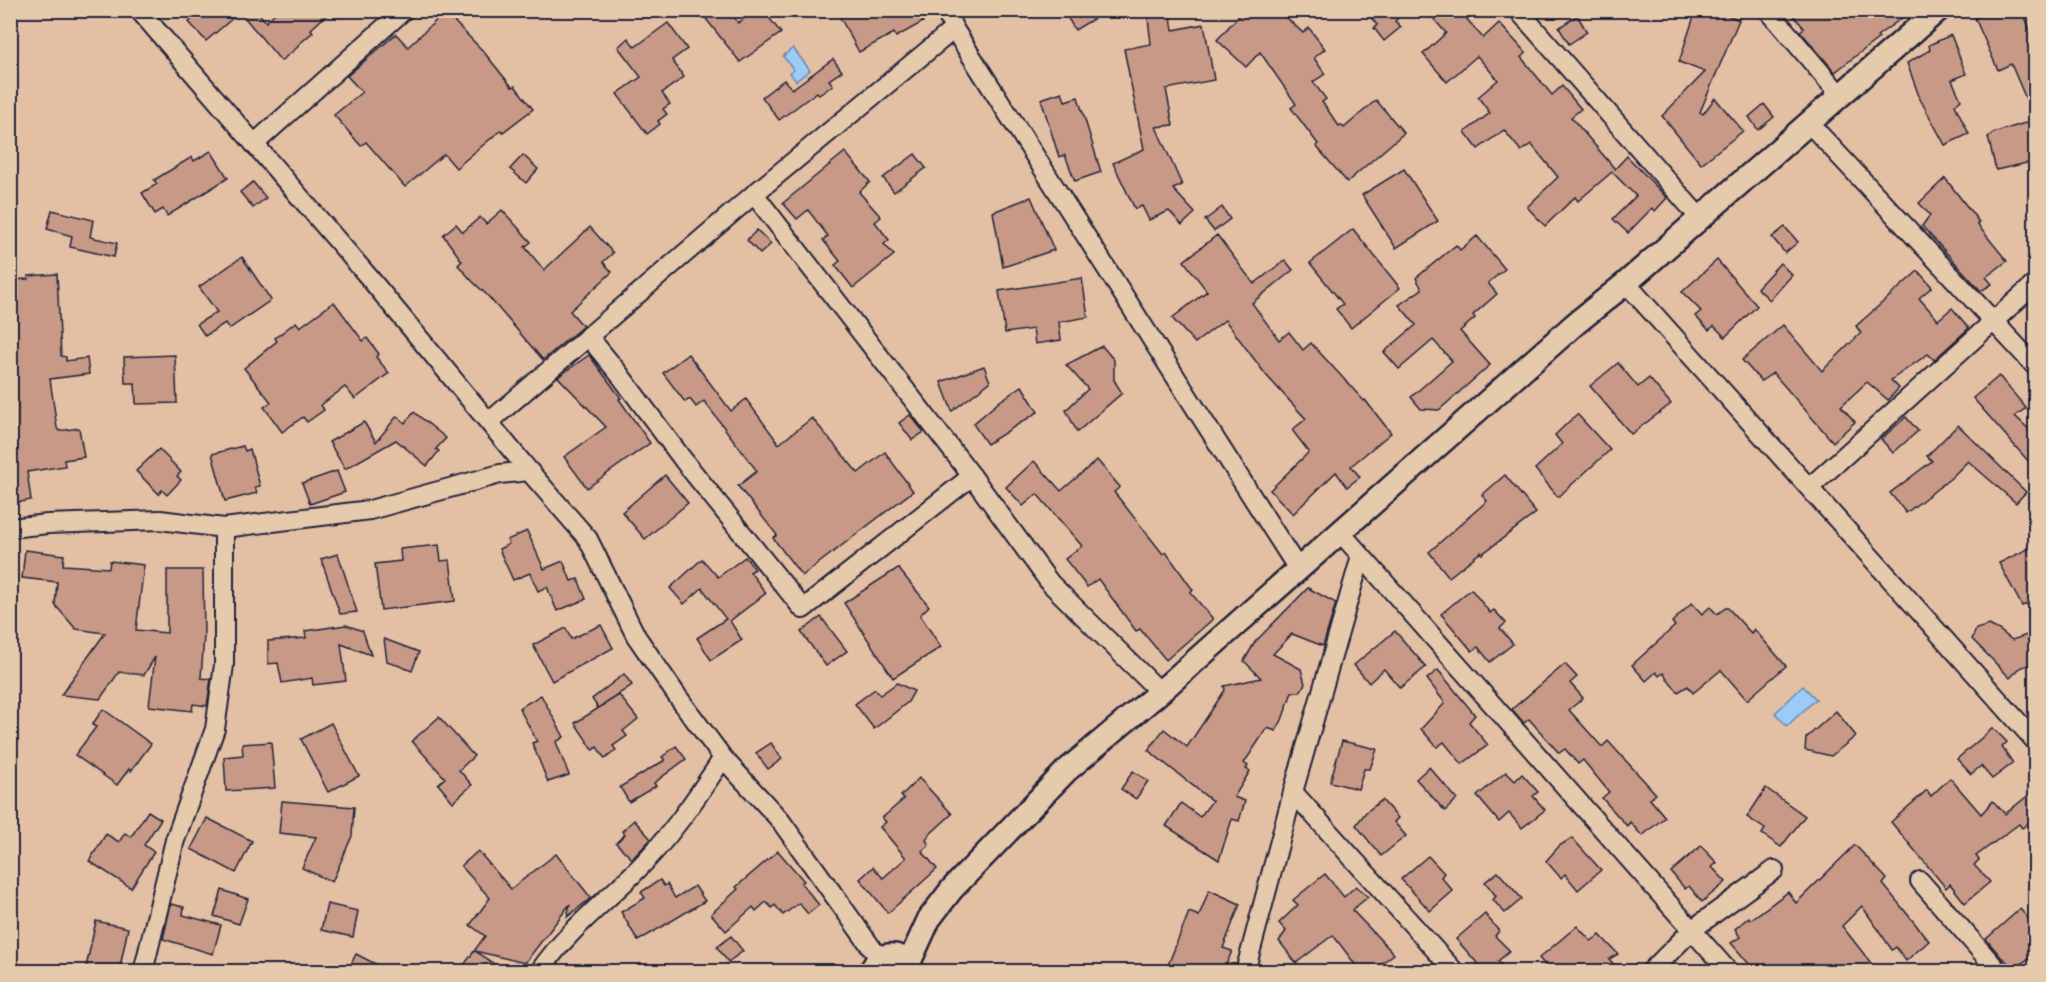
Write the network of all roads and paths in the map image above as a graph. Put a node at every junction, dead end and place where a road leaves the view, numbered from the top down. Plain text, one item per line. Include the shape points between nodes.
1 (139, 10) edge
2 (404, 10) edge
3 (945, 10) edge
4 (1518, 10) edge
5 (1768, 10) edge
6 (1938, 10) edge
7 (954, 29) junction
8 (1840, 95) junction
9 (1809, 123) junction
10 (254, 144) junction
11 (754, 194) junction
12 (1699, 217) junction
13 (1626, 283) junction
14 (2036, 283) edge
15 (1993, 320) junction
16 (588, 336) junction
17 (2036, 367) edge
18 (489, 422) junction
19 (529, 471) junction
20 (972, 476) junction
21 (1810, 487) junction
22 (10, 528) edge
23 (224, 528) junction
24 (1341, 533) junction
25 (1361, 556) junction
26 (1298, 569) junction
27 (1160, 692) junction
28 (2036, 742) edge
29 (723, 758) junction
30 (1293, 792) junction
31 (1774, 870) dead end
32 (1920, 881) dead end
33 (1692, 929) junction
34 (874, 965) edge
35 (911, 967) edge
36 (143, 972) edge
37 (539, 972) edge
38 (1245, 972) edge
39 (1455, 972) edge
40 (1650, 972) edge
41 (1730, 972) edge
42 (1999, 972) edge

1 - 10 street
2 - 10 street
3 - 7 street
4 - 12 street
5 - 8 street
6 - 8 street
7 - 11 street
7 - 26 street
8 - 9 street
9 - 12 street
9 - 15 street
10 - 18 street
11 - 16 street
11 - 20 street
12 - 13 street
13 - 21 street
13 - 24 street
14 - 15 street
15 - 17 street
15 - 21 street
16 - 18 street
16 - 20 street via 803,609
18 - 19 street
19 - 23 street via 500,474 370,510
19 - 29 street via 588,539 636,636
20 - 27 street via 1050,582
21 - 28 street
22 - 23 street via 160,520
23 - 36 street via 224,665 215,729 175,840
24 - 25 street
24 - 26 street
25 - 30 street
25 - 33 street
26 - 27 street
27 - 35 street via 1066,771 952,889 929,919
29 - 34 street via 780,820
29 - 37 street via 675,828 576,927
30 - 38 street
30 - 39 street
31 - 33 street
32 - 42 street
33 - 40 street
33 - 41 street
34 - 35 street via 895,955

